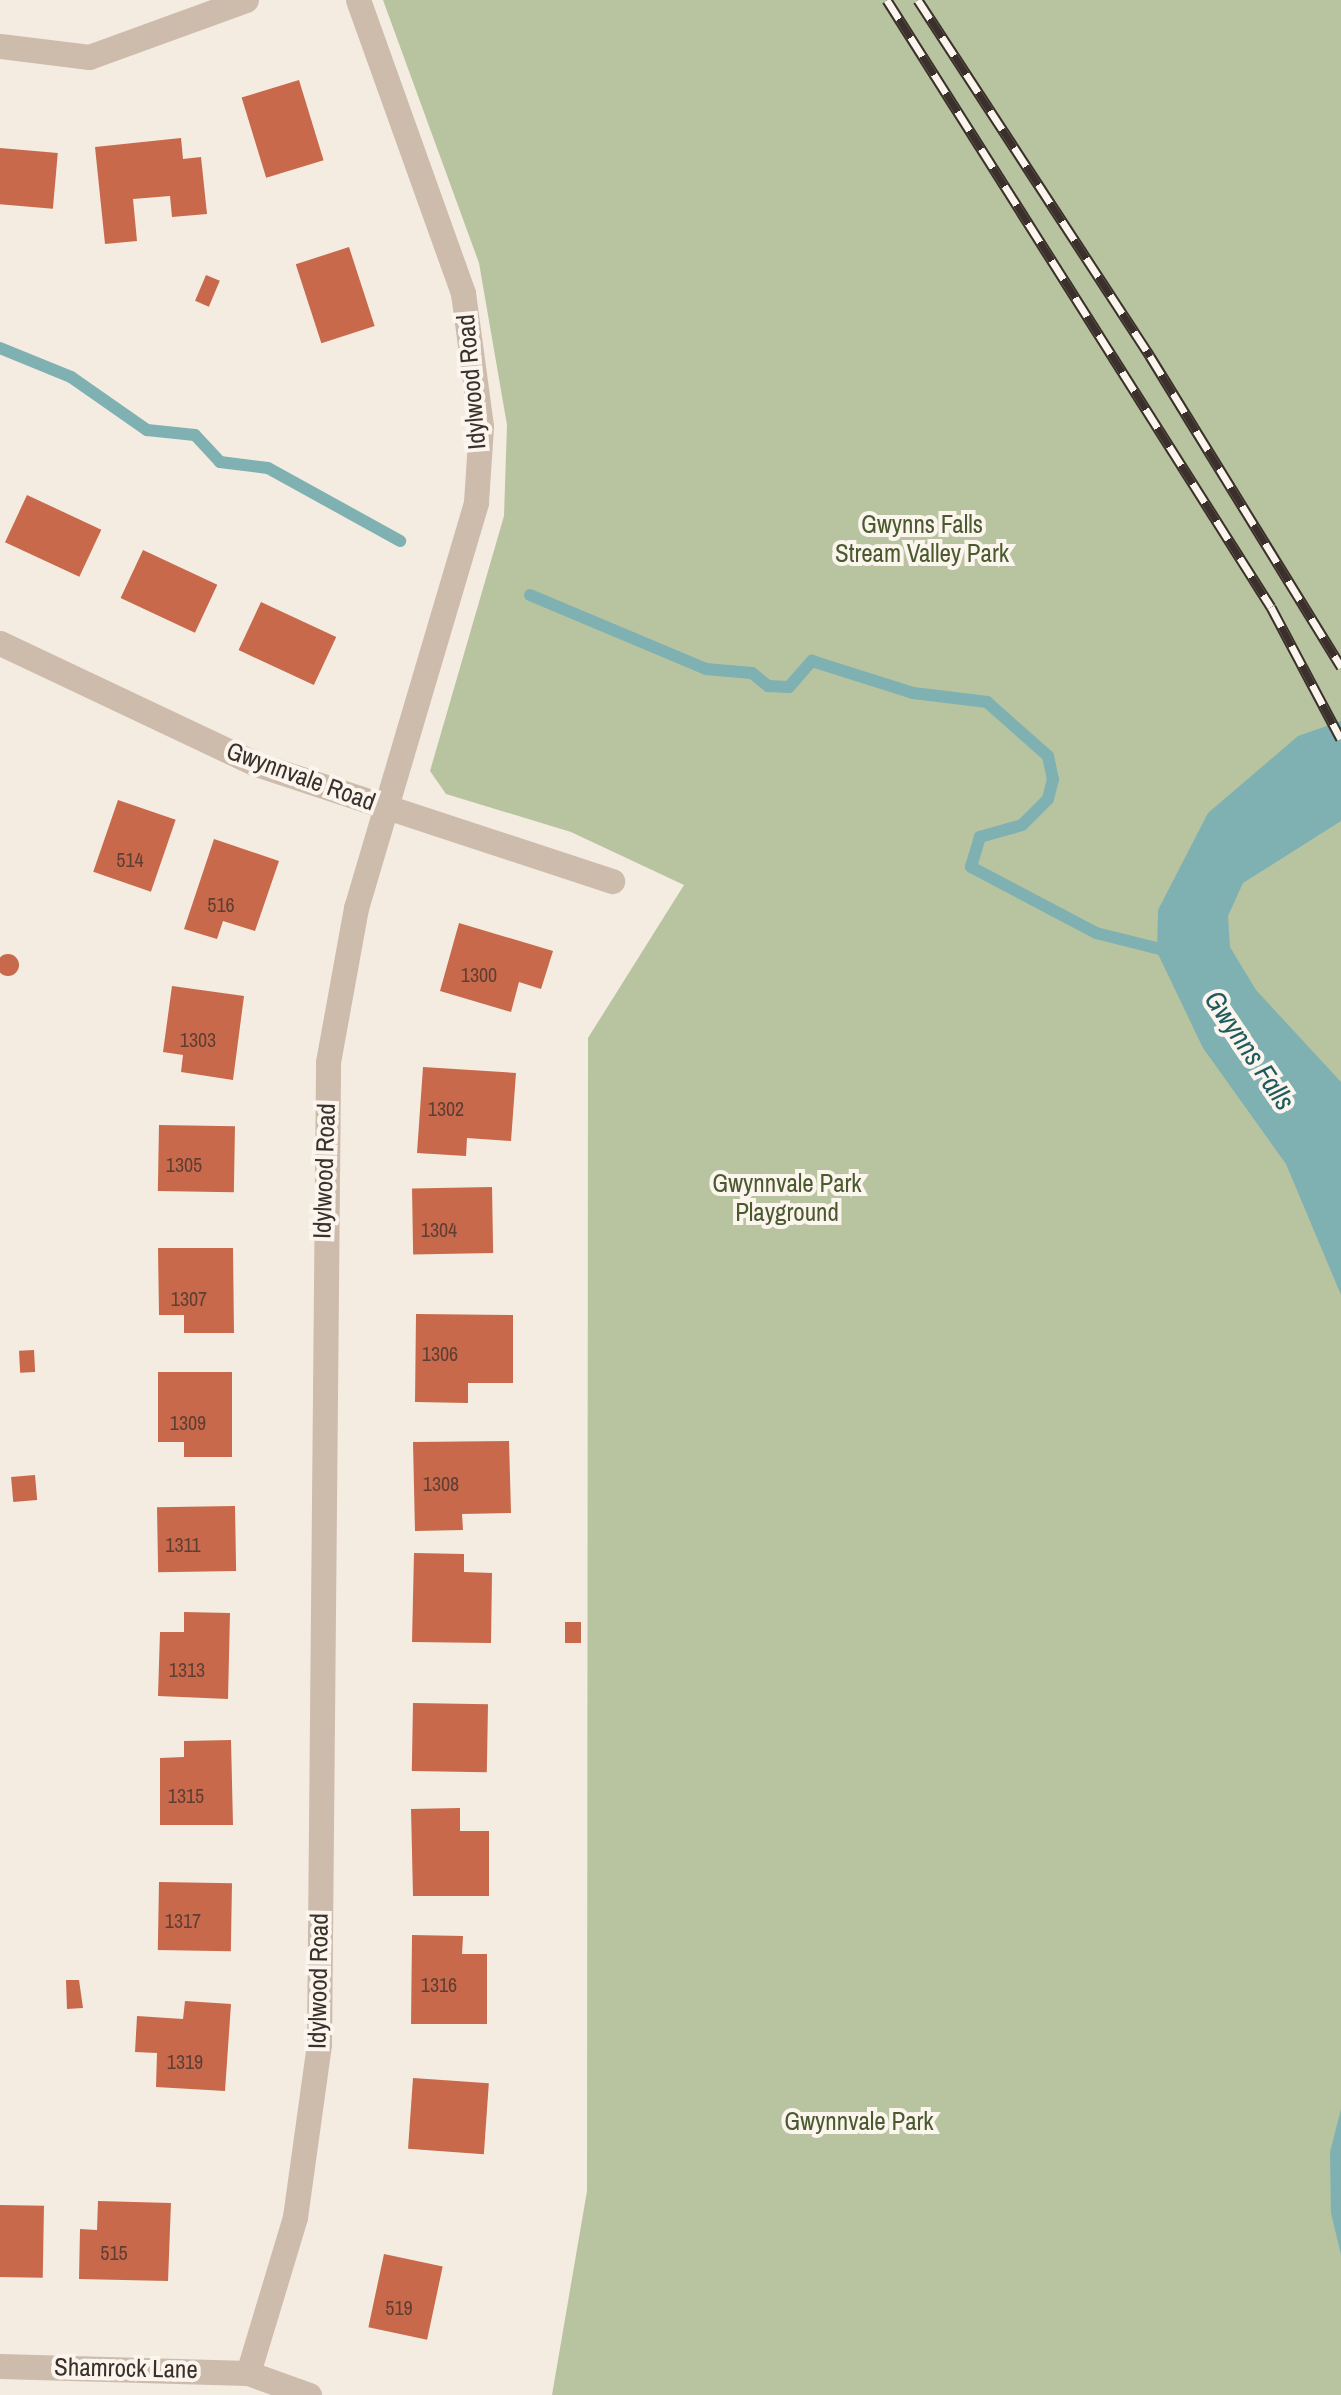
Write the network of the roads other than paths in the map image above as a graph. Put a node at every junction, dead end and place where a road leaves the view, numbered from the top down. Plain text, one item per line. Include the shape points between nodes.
1 (246, 0) edge
2 (358, 0) edge
3 (0, 46) edge
4 (0, 644) edge
5 (388, 808) junction
6 (612, 881) dead end
7 (0, 2366) edge
8 (248, 2373) junction
9 (309, 2395) edge

1 - 3 street via 89,57
2 - 5 street, Idylwood Road via 462,293 481,426 476,502
4 - 5 street, Gwynnvale Road via 256,764
5 - 6 street, Gwynnvale Road
5 - 8 street, Idylwood Road via 337,989 322,1155 318,2044 295,2217
7 - 8 street, Shamrock Lane
8 - 9 street, Shamrock Lane

